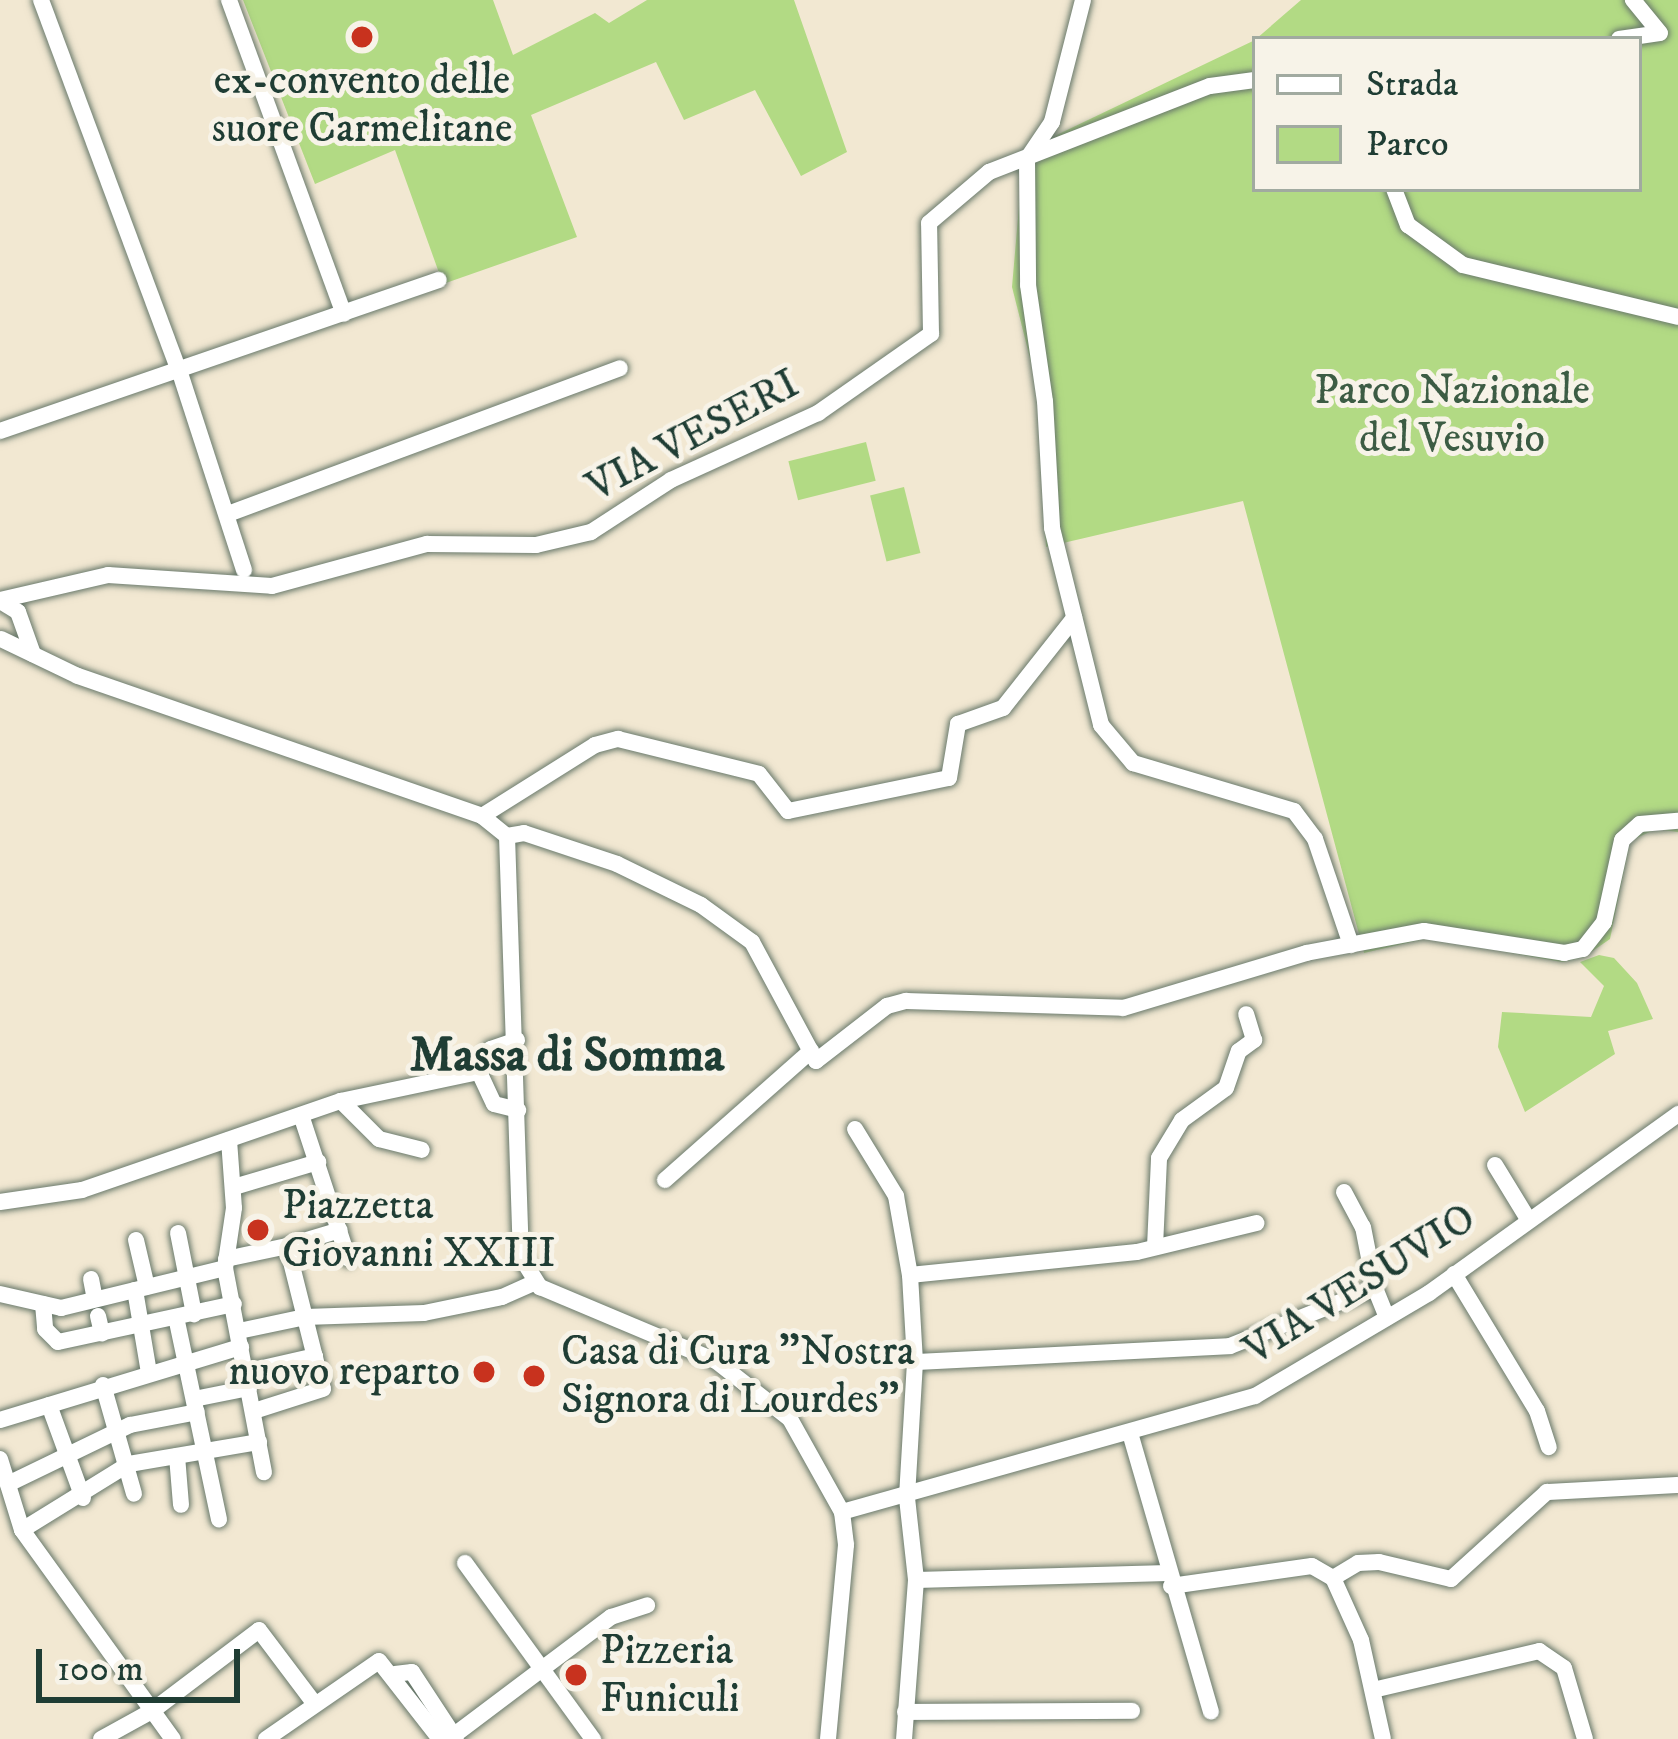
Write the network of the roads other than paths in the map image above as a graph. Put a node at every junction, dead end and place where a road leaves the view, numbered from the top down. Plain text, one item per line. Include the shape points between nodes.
1 (41, 0) edge
2 (229, 0) edge
3 (1083, 0) edge
4 (1633, 0) edge
5 (1640, 36) edge
6 (1252, 80) edge
7 (1027, 159) junction
8 (1396, 192) edge
9 (440, 280) dead end
10 (344, 314) junction
11 (1678, 317) edge
12 (620, 368) dead end
13 (180, 373) junction
14 (1, 426) edge
15 (227, 514) junction
16 (244, 570) dead end
17 (37, 591) junction
18 (0, 601) edge
19 (20, 619) junction
20 (1074, 619) junction
21 (1, 639) edge
22 (33, 655) junction
23 (482, 816) junction
24 (1678, 821) edge
25 (507, 836) junction
26 (1352, 944) junction
27 (1246, 1014) dead end
28 (517, 1040) junction
29 (814, 1056) junction
30 (479, 1072) junction
31 (341, 1101) junction
32 (518, 1110) junction
33 (1678, 1114) edge
34 (301, 1115) junction
35 (855, 1130) dead end
36 (229, 1139) junction
37 (422, 1150) dead end
38 (318, 1162) junction
39 (1496, 1165) dead end
40 (665, 1180) dead end
41 (234, 1187) junction
42 (1344, 1192) dead end
43 (0, 1202) edge
44 (1528, 1219) junction
45 (1257, 1223) dead end
46 (340, 1230) junction
47 (178, 1233) dead end
48 (136, 1240) dead end
49 (287, 1246) junction
50 (1155, 1247) junction
51 (348, 1258) dead end
52 (226, 1263) junction
53 (1454, 1274) junction
54 (910, 1275) junction
55 (187, 1277) junction
56 (92, 1280) dead end
57 (536, 1282) junction
58 (141, 1288) junction
59 (1376, 1288) junction
60 (0, 1294) edge
61 (44, 1304) junction
62 (234, 1304) junction
63 (98, 1316) junction
64 (185, 1316) junction
65 (305, 1317) junction
66 (1388, 1318) junction
67 (141, 1325) junction
68 (240, 1339) junction
69 (315, 1356) junction
70 (915, 1362) junction
71 (186, 1363) junction
72 (149, 1373) junction
73 (247, 1380) junction
74 (103, 1385) junction
75 (49, 1405) junction
76 (195, 1406) junction
77 (254, 1411) junction
78 (0, 1420) edge
79 (119, 1430) junction
80 (1130, 1432) junction
81 (259, 1442) junction
82 (1549, 1447) dead end
83 (205, 1451) junction
84 (61, 1455) junction
85 (177, 1456) junction
86 (0, 1459) edge
87 (129, 1464) junction
88 (263, 1472) dead end
89 (8, 1484) junction
90 (1678, 1485) edge
91 (134, 1494) dead end
92 (83, 1498) junction
93 (907, 1498) junction
94 (181, 1505) dead end
95 (842, 1512) junction
96 (219, 1519) dead end
97 (22, 1530) junction
98 (465, 1563) dead end
99 (1333, 1578) junction
100 (916, 1580) junction
101 (1169, 1580) junction
102 (647, 1605) dead end
103 (540, 1670) junction
104 (1373, 1690) junction
105 (314, 1703) junction
106 (152, 1711) junction
107 (1132, 1711) dead end
108 (1211, 1711) dead end
109 (905, 1712) junction
110 (450, 1738) edge
111 (101, 1739) edge
112 (173, 1739) edge
113 (266, 1739) edge
114 (593, 1739) edge
115 (828, 1739) edge
116 (904, 1739) edge
117 (1383, 1739) edge
118 (1585, 1739) edge

1 - 13 street
2 - 10 street
3 - 7 street via 1052,122
4 - 5 street via 1660,33
6 - 7 street, VIA VESERI via 1210,86
7 - 17 street, VIA VESERI via 989,172 929,223 931,334 818,412 671,480 591,532 536,545 427,544 272,586 108,575
7 - 20 street via 1028,285 1046,401 1052,528
8 - 11 street via 1417,234 1463,265
9 - 10 street
10 - 13 street
12 - 15 street
13 - 14 street
13 - 15 street
15 - 16 street
17 - 18 street
17 - 19 street
18 - 19 street
19 - 21 street
19 - 22 street
20 - 23 street via 1004,708 958,724 949,778 788,811 759,774 618,739
20 - 26 street via 1101,725 1116,750 1143,767 1294,811 1315,839
21 - 22 street
22 - 23 street
23 - 25 street
24 - 26 street via 1640,824 1622,840 1604,922 1583,949 1564,953 1424,931
25 - 28 street
25 - 29 street via 524,833 617,864 701,905 752,942
26 - 29 street via 1123,1008 906,1001
27 - 50 street via 1254,1040 1239,1051 1226,1088 1181,1120 1159,1158
28 - 30 street via 491,1049
28 - 32 street
29 - 40 street
30 - 31 street
30 - 32 street via 494,1104
31 - 34 street
31 - 37 street via 379,1139
32 - 57 street via 519,1246
33 - 44 street, VIA VESUVIO
34 - 36 street
34 - 38 street
35 - 54 street via 896,1196
36 - 41 street
36 - 43 street via 82,1190
38 - 41 street
38 - 46 street
39 - 44 street
41 - 52 street
42 - 59 street via 1363,1227
44 - 53 street, VIA VESUVIO
45 - 50 street
46 - 49 street
46 - 51 street
47 - 55 street
48 - 58 street
49 - 52 street
49 - 65 street
50 - 54 street
52 - 55 street
52 - 62 street
53 - 66 street, VIA VESUVIO
53 - 82 street via 1537,1411
54 - 70 street
55 - 58 street
55 - 64 street
56 - 63 street
57 - 65 street via 424,1313
57 - 95 street via 716,1360 767,1394
58 - 63 street
58 - 67 street
59 - 66 street
59 - 70 street via 1230,1346
60 - 61 street
61 - 63 street
61 - 63 street via 45,1329 58,1342
62 - 64 street
62 - 68 street
63 - 67 street
64 - 67 street
64 - 71 street
65 - 68 street
65 - 69 street
66 - 80 street, VIA VESUVIO via 1255,1396
67 - 72 street
68 - 71 street
68 - 73 street
69 - 73 street
69 - 77 street via 319,1395
70 - 93 street
71 - 72 street
71 - 76 street
72 - 74 street
73 - 76 street
73 - 77 street
74 - 75 street
74 - 79 street
75 - 78 street
75 - 84 street
76 - 79 street
76 - 83 street
77 - 81 street
79 - 84 street
79 - 87 street
80 - 93 street, VIA VESUVIO
80 - 101 street
81 - 83 street
81 - 88 street
83 - 85 street
83 - 96 street
84 - 89 street
84 - 92 street
85 - 87 street
85 - 94 street
86 - 89 street
87 - 91 street
87 - 92 street
89 - 97 street
90 - 99 street via 1547,1492 1451,1579 1379,1562
92 - 97 street
93 - 95 street, VIA VESUVIO
93 - 100 street
95 - 115 street via 847,1567
97 - 106 street
98 - 103 street
99 - 101 street via 1312,1566
99 - 104 street
100 - 101 street
100 - 109 street
101 - 108 street
102 - 103 street via 611,1617
103 - 110 street
103 - 114 street
104 - 117 street
104 - 118 street via 1539,1651 1564,1668
105 - 106 street via 259,1630
105 - 110 street via 379,1661
105 - 113 street
106 - 111 street
106 - 112 street
107 - 109 street
109 - 116 street

